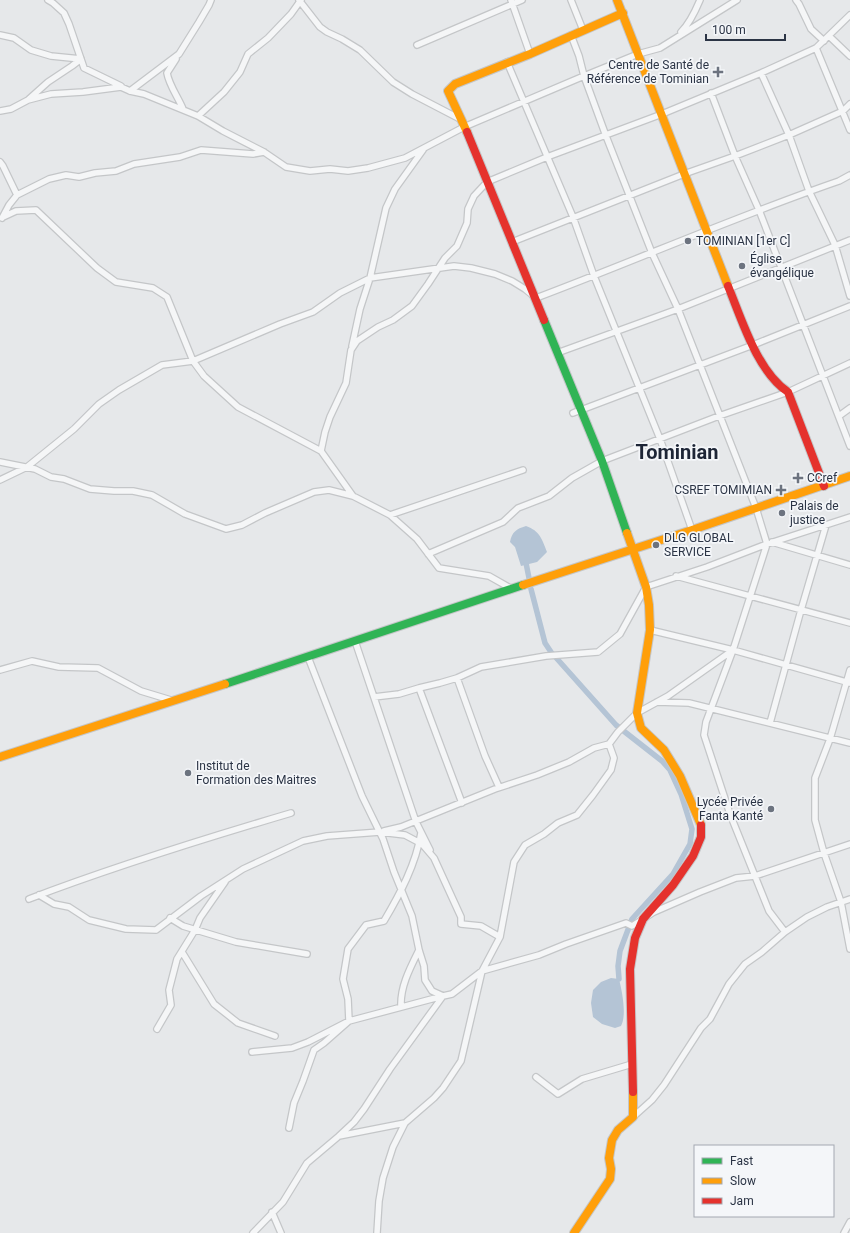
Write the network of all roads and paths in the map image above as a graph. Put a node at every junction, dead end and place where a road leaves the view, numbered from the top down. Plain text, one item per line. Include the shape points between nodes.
1 (48, 0) edge
2 (211, 0) edge
3 (522, 0) edge
4 (571, 0) edge
5 (617, 0) edge
6 (700, 0) edge
7 (737, 0) edge
8 (796, 0) edge
9 (300, 1) edge
10 (511, 2) edge
11 (623, 12) junction
12 (850, 15) edge
13 (583, 30) junction
14 (0, 35) edge
15 (571, 35) junction
16 (678, 36) junction
17 (829, 36) junction
18 (824, 41) junction
19 (417, 44) dead end
20 (816, 48) junction
21 (180, 54) junction
22 (530, 54) junction
23 (638, 54) junction
24 (850, 56) edge
25 (81, 59) junction
26 (508, 62) junction
27 (761, 73) junction
28 (584, 76) junction
29 (121, 86) junction
30 (130, 91) junction
31 (711, 93) junction
32 (28, 100) junction
33 (524, 102) junction
34 (850, 104) edge
35 (183, 109) junction
36 (843, 111) junction
37 (0, 112) edge
38 (662, 114) junction
39 (198, 116) junction
40 (463, 124) junction
41 (850, 130) edge
42 (789, 135) junction
43 (606, 136) junction
44 (424, 148) junction
45 (264, 152) junction
46 (735, 156) junction
47 (547, 157) junction
48 (0, 162) edge
49 (684, 174) junction
50 (850, 175) edge
51 (487, 182) junction
52 (809, 191) junction
53 (17, 195) junction
54 (630, 196) junction
55 (759, 210) junction
56 (573, 217) junction
57 (1, 218) edge
58 (706, 231) junction
59 (850, 240) edge
60 (512, 242) junction
61 (835, 245) junction
62 (652, 253) junction
63 (438, 269) junction
64 (781, 269) junction
65 (594, 276) junction
66 (370, 278) junction
67 (729, 289) junction
68 (850, 296) edge
69 (536, 298) junction
70 (850, 306) edge
71 (678, 309) junction
72 (803, 326) junction
73 (616, 331) junction
74 (753, 345) junction
75 (351, 350) junction
76 (557, 353) junction
77 (192, 362) junction
78 (850, 363) edge
79 (700, 365) junction
80 (823, 375) junction
81 (639, 389) junction
82 (788, 392) junction
83 (850, 408) edge
84 (577, 412) junction
85 (719, 416) junction
86 (839, 416) junction
87 (660, 438) junction
88 (850, 446) edge
89 (321, 451) junction
90 (602, 461) junction
91 (0, 462) edge
92 (27, 467) junction
93 (523, 470) dead end
94 (850, 476) edge
95 (0, 480) edge
96 (824, 486) junction
97 (354, 496) junction
98 (756, 508) junction
99 (390, 515) junction
100 (850, 517) edge
101 (826, 525) junction
102 (692, 530) junction
103 (769, 543) junction
104 (632, 549) junction
105 (428, 554) junction
106 (816, 556) junction
107 (850, 565) edge
108 (676, 576) junction
109 (646, 587) junction
110 (512, 589) junction
111 (749, 597) junction
112 (801, 610) junction
113 (850, 623) edge
114 (650, 630) junction
115 (355, 641) junction
116 (733, 650) junction
117 (308, 657) junction
118 (786, 666) junction
119 (0, 670) edge
120 (850, 670) edge
121 (457, 678) junction
122 (849, 682) edge
123 (419, 688) junction
124 (374, 697) junction
125 (174, 701) junction
126 (657, 702) junction
127 (711, 708) junction
128 (636, 713) junction
129 (770, 723) junction
130 (830, 738) junction
131 (850, 743) edge
132 (609, 744) junction
133 (0, 758) edge
134 (499, 787) junction
135 (462, 803) junction
136 (291, 813) dead end
137 (416, 822) junction
138 (380, 832) junction
139 (421, 833) junction
140 (420, 843) junction
141 (850, 844) edge
142 (824, 853) junction
143 (434, 858) junction
144 (755, 876) junction
145 (226, 880) junction
146 (402, 891) junction
147 (39, 895) junction
148 (29, 899) dead end
149 (850, 899) edge
150 (841, 902) junction
151 (170, 918) junction
152 (643, 919) junction
153 (195, 930) junction
154 (785, 932) junction
155 (500, 938) junction
156 (850, 949) edge
157 (419, 950) junction
158 (182, 952) junction
159 (307, 954) dead end
160 (482, 971) junction
161 (443, 996) junction
162 (401, 1007) junction
163 (349, 1021) junction
164 (157, 1029) dead end
165 (274, 1036) dead end
166 (252, 1052) dead end
167 (632, 1064) junction
168 (536, 1077) dead end
169 (633, 1117) junction
170 (405, 1123) junction
171 (289, 1128) dead end
172 (339, 1136) junction
173 (272, 1212) junction
174 (850, 1222) edge
175 (253, 1233) edge
176 (281, 1233) edge
177 (377, 1233) edge
178 (574, 1233) edge
179 (844, 1233) edge

1 - 25 street via 64,13
2 - 21 street
3 - 10 street
4 - 13 street
5 - 11 street
6 - 16 street
7 - 16 street
8 - 18 street via 811,29
9 - 39 street via 268,38 248,54 240,72 224,92
9 - 40 street via 320,27 360,50 393,82
10 - 19 street
10 - 22 street
11 - 13 street
11 - 23 street
12 - 17 street
13 - 15 street
14 - 25 street via 14,38 31,50 51,56
15 - 22 street
15 - 28 street
16 - 23 street via 660,48
17 - 18 street
17 - 24 street
18 - 20 street
20 - 27 street
20 - 36 street
21 - 30 street
21 - 35 street via 167,73 168,81 178,95
22 - 26 street
23 - 28 street
23 - 38 street
25 - 29 street via 84,68
25 - 32 street
26 - 33 street
26 - 40 street via 452,86 448,92
27 - 31 street
27 - 42 street
28 - 33 street
28 - 43 street
29 - 30 street
29 - 32 street via 51,94
30 - 35 street
31 - 38 street
31 - 46 street
32 - 37 street
33 - 40 street
33 - 47 street
34 - 36 street
35 - 39 street
36 - 41 street
36 - 42 street
38 - 43 street
38 - 49 street
39 - 45 street
40 - 44 street
40 - 51 street
42 - 46 street
42 - 52 street
43 - 47 street
43 - 54 street
44 - 45 street via 405,158 348,171 310,171 286,167
44 - 66 street via 395,189 386,208
45 - 53 street via 253,154 201,150 180,157 134,164 116,172 79,177 66,175 49,179
46 - 49 street
46 - 55 street
47 - 51 street
47 - 56 street
48 - 53 street
49 - 54 street
49 - 58 street
50 - 52 street
51 - 60 street
51 - 63 street via 474,196 468,208 467,223 457,246
52 - 55 street
52 - 61 street
53 - 57 street
54 - 56 street
54 - 62 street
55 - 58 street
55 - 64 street
56 - 60 street
56 - 65 street
57 - 77 street via 16,211 36,210 97,268 116,282 153,288 167,297
58 - 62 street
58 - 67 street
59 - 61 street
60 - 69 street
61 - 64 street
61 - 68 street
62 - 65 street
62 - 71 street
63 - 66 street
63 - 69 street via 454,266 495,274 512,281
63 - 75 street via 412,306 357,342
64 - 67 street
64 - 72 street
65 - 69 street
65 - 73 street
66 - 75 street
66 - 77 street via 340,293 313,312
67 - 71 street
67 - 74 street
69 - 76 street
70 - 72 street
71 - 73 street
71 - 79 street
72 - 74 street
72 - 80 street
73 - 76 street
73 - 81 street
74 - 79 street
74 - 82 street via 758,358 779,386
75 - 89 street via 346,383 330,417
76 - 84 street
77 - 89 street via 238,407
77 - 92 street via 162,365 119,390 99,404 74,429
78 - 80 street
79 - 81 street
79 - 85 street
80 - 82 street
80 - 86 street
81 - 84 street
81 - 87 street
82 - 85 street
82 - 96 street
83 - 86 street
84 - 90 street
85 - 87 street
85 - 98 street
86 - 88 street
87 - 90 street
87 - 102 street
89 - 97 street
90 - 104 street
90 - 105 street via 572,478 550,496 518,508 503,522
91 - 92 street
92 - 95 street
92 - 97 street via 90,488 152,495 185,514 226,529 242,525 314,492 329,490
93 - 99 street
94 - 96 street
96 - 98 street
97 - 99 street
98 - 102 street
98 - 103 street
99 - 105 street via 417,539
100 - 101 street
101 - 103 street
101 - 106 street
102 - 104 street
103 - 106 street
103 - 108 street
103 - 111 street
104 - 109 street
104 - 110 street
105 - 110 street via 439,568 489,576
106 - 107 street
106 - 112 street
108 - 109 street
108 - 111 street
109 - 114 street
109 - 121 street via 620,634 598,652 546,656 481,666
110 - 115 street
111 - 112 street
111 - 116 street
112 - 113 street
112 - 118 street
114 - 116 street
114 - 128 street
115 - 117 street
115 - 124 street
116 - 118 street
116 - 126 street
116 - 127 street
117 - 125 street
117 - 138 street via 362,796
118 - 122 street
118 - 129 street
119 - 125 street via 32,661 59,667 98,668 141,691
120 - 122 street
121 - 123 street
121 - 134 street
122 - 130 street
123 - 124 street
123 - 135 street
124 - 137 street
125 - 133 street
126 - 127 street via 689,703
126 - 128 street
127 - 129 street
127 - 144 street via 704,735 730,814
128 - 132 street
128 - 152 street via 641,728 664,750 680,776 701,824 701,837 693,856 673,885
129 - 130 street
130 - 131 street
130 - 142 street via 815,778 815,820
132 - 134 street via 594,748 537,775
132 - 155 street via 614,758 611,770 594,796 577,815 558,823 525,846 514,862
134 - 135 street
135 - 137 street
136 - 147 street via 207,838
137 - 138 street
137 - 139 street
138 - 140 street via 405,835
138 - 145 street via 328,836 303,841 243,869
138 - 146 street
139 - 140 street
139 - 143 street
140 - 143 street
140 - 146 street
141 - 142 street
142 - 144 street
142 - 150 street
143 - 155 street via 461,917 461,924 481,926
144 - 152 street via 736,878
144 - 154 street via 769,911
145 - 151 street
145 - 153 street via 200,918
146 - 157 street via 412,916
146 - 163 street via 384,921 366,925 348,949 343,979 348,998
147 - 148 street
147 - 151 street via 54,904 69,907 89,920 126,929 156,930
149 - 150 street
150 - 154 street via 807,917
150 - 156 street
151 - 153 street
152 - 160 street via 632,926 626,923 539,955
152 - 167 street via 635,938 630,969
153 - 158 street
153 - 159 street via 236,942
154 - 169 street via 744,964 664,1085
155 - 160 street
157 - 161 street via 425,980 432,991
157 - 162 street via 408,973 400,999
158 - 164 street via 177,959 169,990 171,1005
158 - 165 street via 214,1004 238,1023
160 - 161 street via 452,994
160 - 170 street via 461,1061 438,1093
161 - 162 street
161 - 172 street via 364,1109
162 - 163 street
163 - 166 street via 292,1048
163 - 171 street via 314,1050 294,1103
167 - 168 street via 582,1079 558,1094
167 - 169 street
169 - 178 street via 618,1130 612,1140 609,1158 610,1179
170 - 172 street
170 - 177 street via 393,1147 383,1178
172 - 173 street via 307,1163 282,1202
173 - 175 street
173 - 176 street
174 - 179 street

